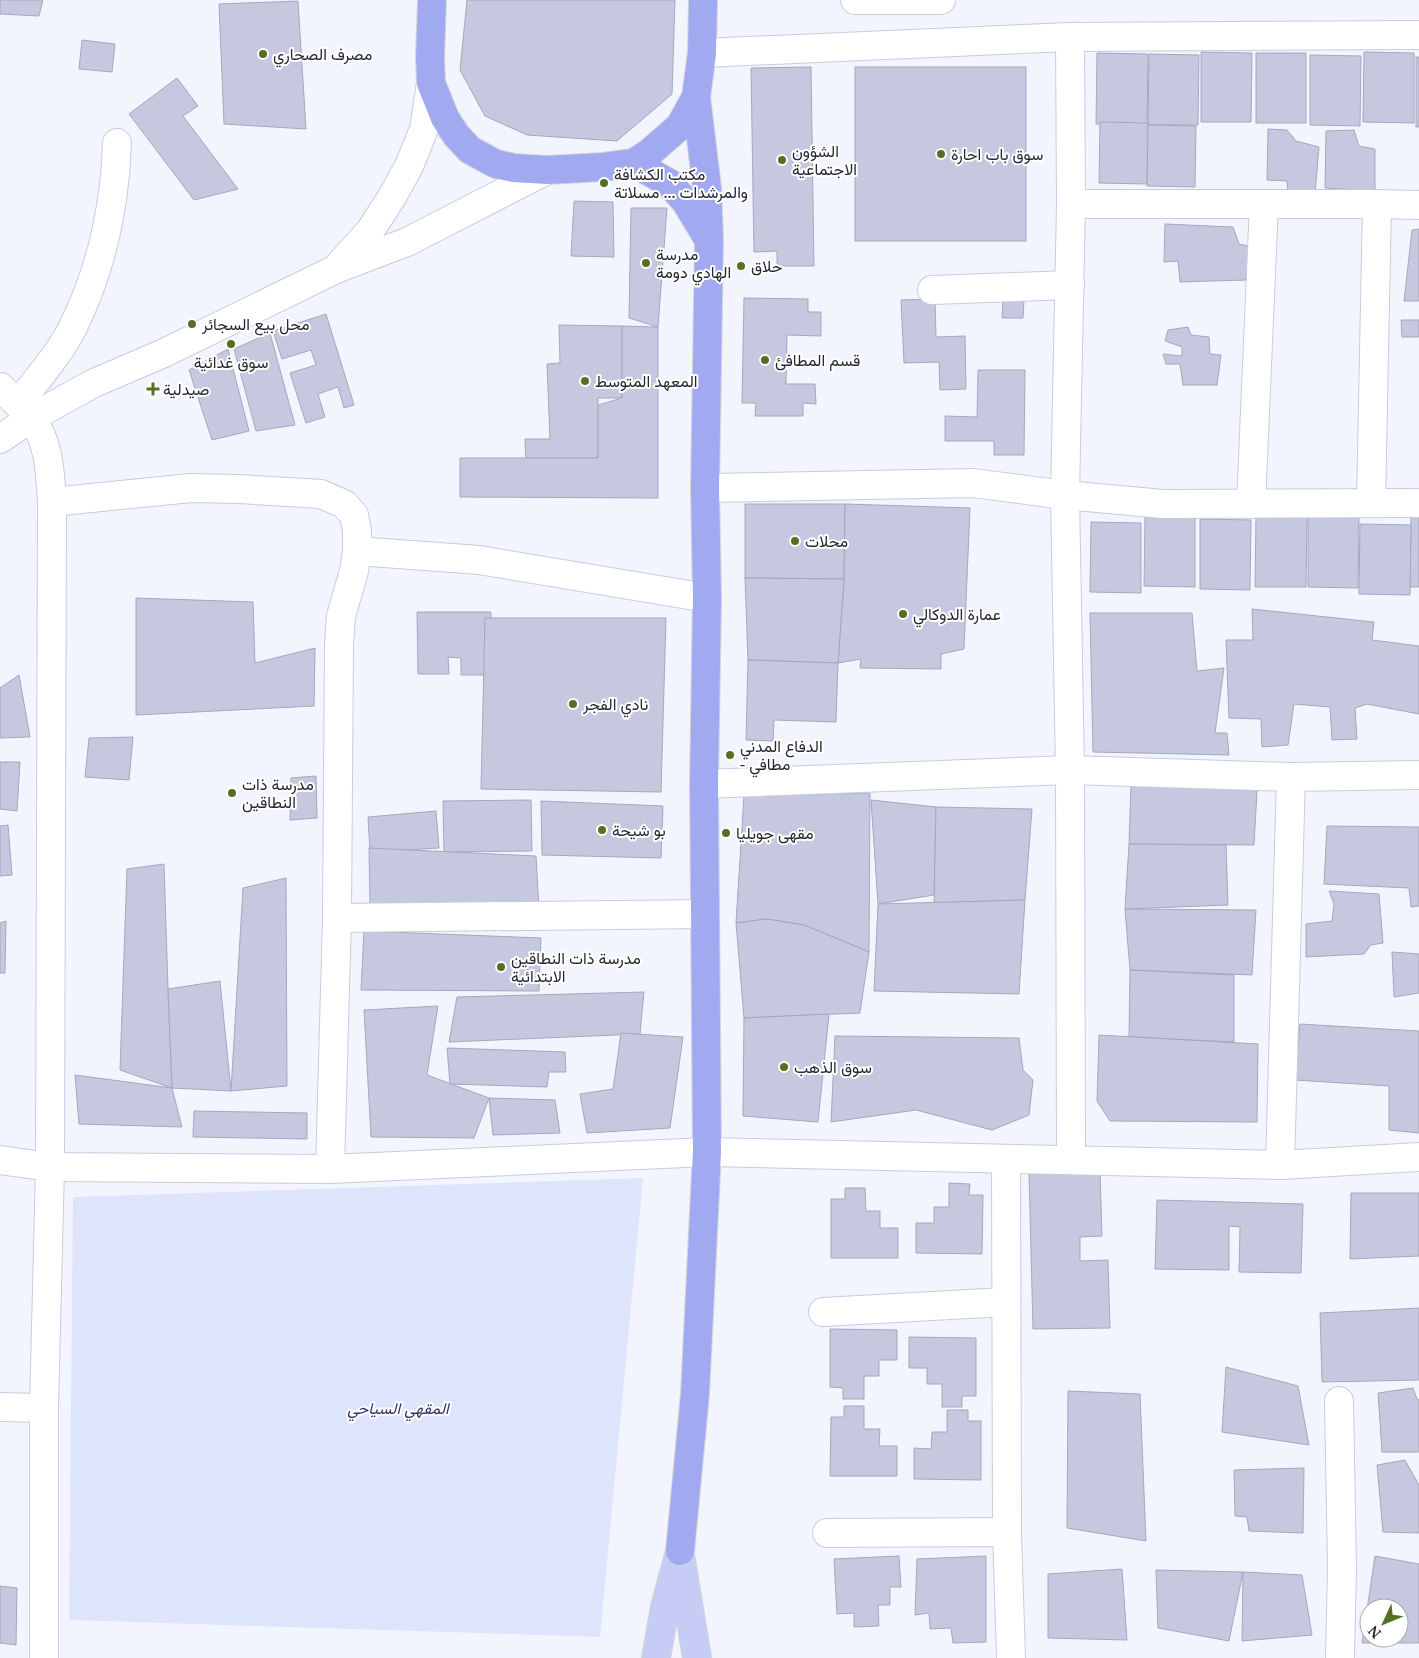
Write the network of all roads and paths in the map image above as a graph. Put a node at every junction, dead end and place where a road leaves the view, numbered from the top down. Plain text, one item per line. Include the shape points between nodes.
1 (432, 0) edge
2 (703, 0) edge
3 (855, 0) edge
4 (941, 0) edge
5 (1419, 35) edge
6 (1070, 37) junction
7 (702, 53) junction
8 (431, 83) junction
9 (696, 97) junction
10 (117, 143) dead end
11 (634, 163) junction
12 (547, 170) junction
13 (1071, 204) junction
14 (1264, 204) junction
15 (1377, 204) junction
16 (1419, 205) edge
17 (709, 240) junction
18 (336, 269) junction
19 (1070, 285) junction
20 (932, 290) dead end
21 (16, 403) edge
22 (0, 438) edge
23 (705, 488) junction
24 (1065, 495) junction
25 (52, 502) junction
26 (1371, 503) junction
27 (1419, 503) edge
28 (1251, 504) junction
29 (357, 552) junction
30 (706, 598) junction
31 (1070, 770) junction
32 (1419, 775) edge
33 (1291, 777) junction
34 (704, 784) junction
35 (705, 914) junction
36 (337, 918) junction
37 (707, 1152) junction
38 (1419, 1157) edge
39 (1006, 1159) junction
40 (0, 1160) edge
41 (1071, 1160) junction
42 (1280, 1165) junction
43 (50, 1167) junction
44 (330, 1169) junction
45 (1005, 1302) junction
46 (823, 1312) dead end
47 (1339, 1401) dead end
48 (0, 1407) edge
49 (44, 1408) junction
50 (1007, 1532) junction
51 (827, 1533) dead end
52 (680, 1551) junction
53 (44, 1658) edge
54 (656, 1658) edge
55 (697, 1658) edge
56 (1012, 1658) edge
57 (1340, 1658) edge

1 - 8 highway
2 - 7 highway
3 - 4 street
5 - 6 street
6 - 7 street
6 - 13 street
7 - 9 highway
8 - 12 highway via 445,118 470,150 496,164
8 - 18 street via 424,129 409,166 370,231
9 - 11 highway via 680,126
9 - 17 highway via 707,188
10 - 21 street via 112,203 88,291 54,358
11 - 12 highway
11 - 17 highway via 669,184 686,202
12 - 18 street via 406,242
13 - 14 street
13 - 19 street
14 - 15 street
14 - 28 street
15 - 16 street
15 - 26 street
17 - 23 highway
18 - 21 street via 164,353 92,384
19 - 20 street
19 - 24 street
21 - 22 street
21 - 25 street via 42,439 48,457
23 - 24 street via 973,483
23 - 30 highway
24 - 28 street via 1163,504
24 - 31 street
25 - 29 street via 190,488 321,494 344,504 354,515
25 - 43 street
26 - 27 street
26 - 28 street
29 - 30 street via 479,560
29 - 36 street via 341,616 339,644
30 - 34 highway
31 - 33 street
31 - 34 street
31 - 41 street
32 - 33 street
33 - 42 street
34 - 35 highway
35 - 36 street
35 - 37 highway
36 - 44 street
37 - 39 street
37 - 44 street
37 - 52 highway via 695,1394
38 - 42 street
39 - 41 street
39 - 45 street
40 - 43 street
41 - 42 street
43 - 44 street
43 - 49 street
45 - 46 street
45 - 50 street
47 - 57 street
48 - 49 street
49 - 53 street
50 - 51 street
50 - 56 street
52 - 54 main road
52 - 55 main road

